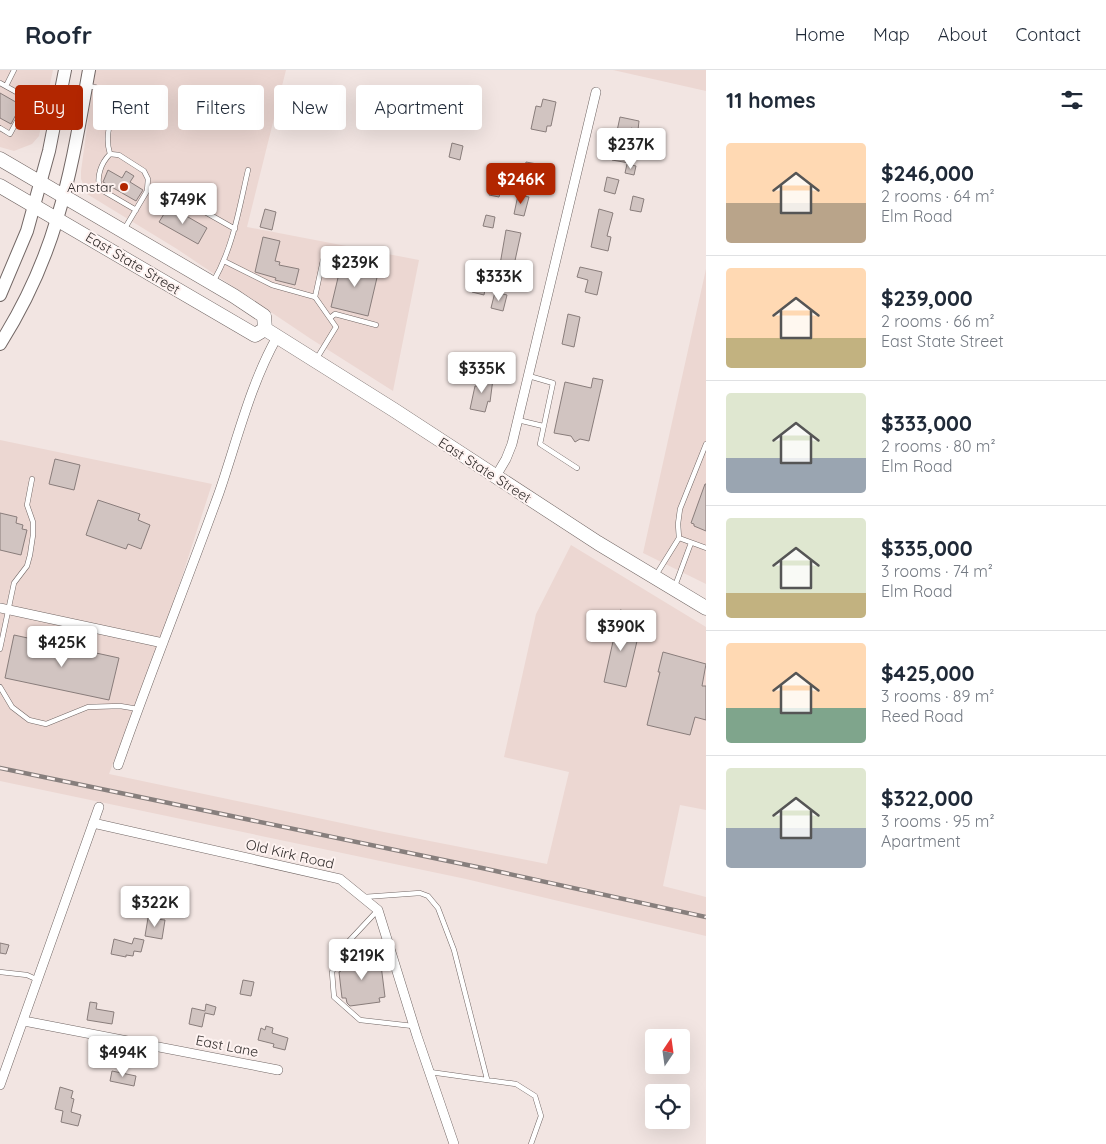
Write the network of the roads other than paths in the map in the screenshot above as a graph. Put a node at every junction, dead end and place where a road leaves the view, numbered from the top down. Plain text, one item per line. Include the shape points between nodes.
1 (14, 70) edge
2 (65, 70) edge
3 (89, 70) edge
4 (0, 83) edge
5 (6, 86) junction
6 (86, 86) junction
7 (596, 92) dead end
8 (0, 128) edge
9 (110, 154) junction
10 (0, 158) edge
11 (248, 170) dead end
12 (41, 182) junction
13 (0, 186) edge
14 (64, 195) junction
15 (177, 196) dead end
16 (34, 206) junction
17 (136, 210) junction
18 (57, 219) junction
19 (235, 228) junction
20 (123, 230) junction
21 (323, 260) dead end
22 (224, 261) junction
23 (212, 283) junction
24 (0, 295) edge
25 (314, 296) junction
26 (330, 318) junction
27 (376, 325) dead end
28 (271, 333) junction
29 (0, 344) edge
30 (315, 361) junction
31 (529, 376) junction
32 (517, 419) junction
33 (543, 426) junction
34 (706, 444) edge
35 (577, 468) dead end
36 (496, 476) junction
37 (32, 479) dead end
38 (679, 538) junction
39 (691, 543) junction
40 (706, 548) edge
41 (654, 578) junction
42 (674, 590) junction
43 (706, 608) edge
44 (4, 609) edge
45 (163, 643) junction
46 (0, 648) edge
47 (0, 687) edge
48 (138, 709) junction
49 (118, 765) dead end
50 (99, 807) dead end
51 (93, 823) junction
52 (363, 897) junction
53 (378, 910) junction
54 (0, 972) edge
55 (38, 980) junction
56 (24, 1021) junction
57 (414, 1026) junction
58 (278, 1070) dead end
59 (429, 1072) junction
60 (487, 1079) junction
61 (0, 1085) edge
62 (454, 1144) edge
63 (531, 1144) edge

1 - 5 lane
2 - 12 main road
3 - 6 main road
4 - 5 lane
5 - 8 lane via 29,100 10,134
6 - 9 lane via 103,89 118,101 107,130
6 - 14 main road
7 - 31 street
9 - 17 lane via 103,160 98,182 100,190
9 - 17 lane via 119,155 144,171 148,178 147,191
10 - 12 main road, East State Street
11 - 19 lane
12 - 14 main road, East State Street
12 - 16 main road
13 - 16 main road, East State Street
14 - 18 main road
14 - 20 main road, East State Street
15 - 19 lane
16 - 18 main road, East State Street
16 - 24 main road via 20,250
17 - 20 lane
18 - 28 main road, East State Street via 255,335
18 - 29 main road via 25,300
19 - 22 lane
20 - 23 main road, East State Street
21 - 25 lane
22 - 23 lane
22 - 25 lane via 272,285
23 - 28 main road, East State Street via 264,316
25 - 26 lane
26 - 27 lane via 335,314
26 - 30 lane via 336,328
28 - 30 main road, East State Street
28 - 45 street via 266,357 219,493
30 - 36 main road, East State Street
31 - 32 street
31 - 33 lane via 554,383
32 - 33 lane
32 - 36 street via 506,460
33 - 35 lane via 540,444
34 - 38 lane via 680,510
36 - 41 main road, East State Street
37 - 44 lane via 28,505 33,522 30,555
38 - 39 lane
38 - 41 lane
39 - 40 lane
39 - 42 lane
41 - 42 main road, East State Street
42 - 43 main road, East State Street
44 - 45 street
44 - 46 lane
45 - 48 street
47 - 48 lane via 12,707 29,720 46,724 88,707
48 - 49 street
50 - 51 street
51 - 52 street, Old Kirk Road via 340,879
51 - 55 street
52 - 53 street, Old Kirk Road
52 - 60 lane via 420,893 433,900 454,950
53 - 57 street
53 - 57 lane via 349,941 332,972 334,997 360,1020
54 - 55 lane
55 - 56 street
56 - 58 street, East Lane
56 - 61 street
57 - 59 street
59 - 60 lane
59 - 62 street
60 - 63 lane via 516,1084 535,1096 541,1116

